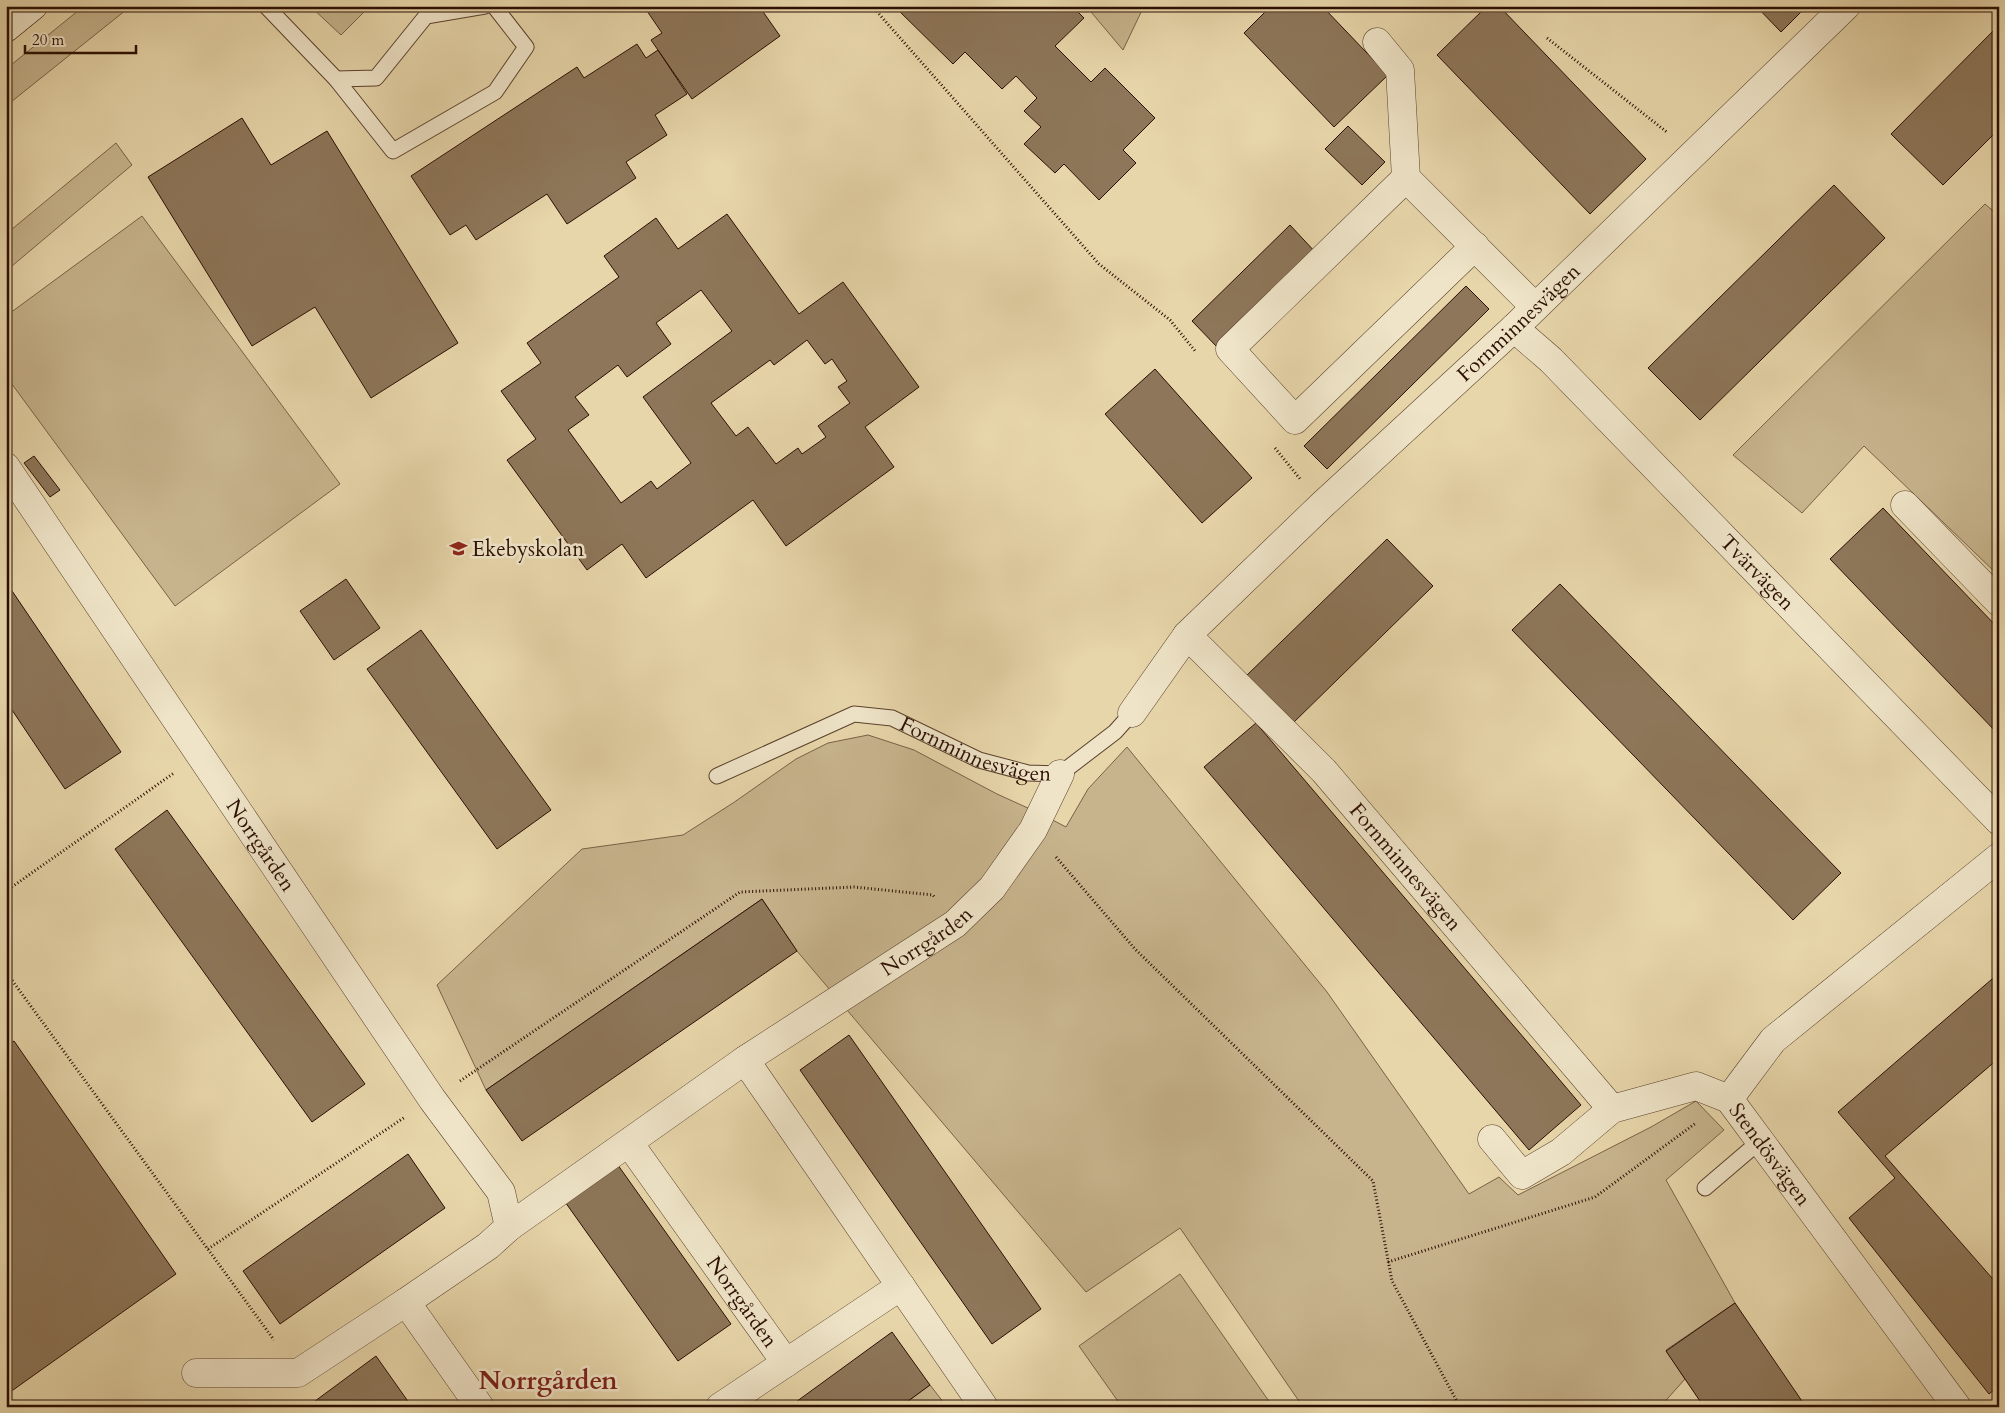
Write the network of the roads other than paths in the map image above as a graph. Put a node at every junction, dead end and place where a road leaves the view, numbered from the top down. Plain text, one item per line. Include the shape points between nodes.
1 (33, 6) edge
2 (266, 6) edge
3 (486, 6) edge
4 (494, 6) edge
5 (1846, 6) edge
6 (6, 28) edge
7 (1377, 42) dead end
8 (336, 80) junction
9 (1406, 178) junction
10 (1475, 246) junction
11 (1534, 307) junction
12 (1514, 328) junction
13 (6, 467) edge
14 (1905, 505) dead end
15 (1999, 602) edge
16 (1187, 635) junction
17 (1132, 713) joint
18 (1060, 774) junction
19 (718, 776) dead end
20 (1999, 821) edge
21 (1999, 857) edge
22 (745, 1060) junction
23 (1729, 1099) junction
24 (1612, 1109) junction
25 (1492, 1139) dead end
26 (1760, 1141) junction
27 (629, 1143) junction
28 (1705, 1188) dead end
29 (509, 1227) junction
30 (901, 1286) junction
31 (406, 1302) junction
32 (786, 1363) junction
33 (196, 1373) dead end
34 (480, 1407) edge
35 (720, 1407) edge
36 (984, 1407) edge
37 (1957, 1407) edge

1 - 6 street
2 - 8 lane
3 - 8 lane via 426,16 376,78
4 - 8 lane via 526,47 495,92 393,151
5 - 11 street, Fornminnesvägen
7 - 9 street via 1400,70
9 - 10 street
9 - 10 street via 1230,349 1295,420
10 - 11 street
11 - 12 street, Fornminnesvägen
12 - 16 street, Fornminnesvägen
12 - 20 street, Tvärvägen via 1551,360
13 - 29 street, Norrgården via 432,1099 501,1192
14 - 15 street
16 - 17 street, Fornminnesvägen
16 - 24 street, Fornminnesvägen via 1324,771
17 - 18 lane, Fornminnesvägen via 1115,732
18 - 19 lane, Fornminnesvägen via 1028,773 979,760 892,718 854,714
18 - 22 street, Norrgården via 1033,830 992,888 955,924
21 - 23 street, Stendösvägen via 1773,1040
22 - 27 street, Norrgården
22 - 30 street
23 - 24 street via 1696,1086
23 - 26 street, Stendösvägen
24 - 25 street via 1561,1152 1522,1175
26 - 28 lane
26 - 37 street, Stendösvägen
27 - 29 street, Norrgården
27 - 32 street, Norrgården
29 - 31 street, Norrgården via 488,1246
30 - 32 street, Norrgården
30 - 36 street
31 - 33 street, Norrgården via 298,1373
31 - 34 street
32 - 35 street, Norrgården

